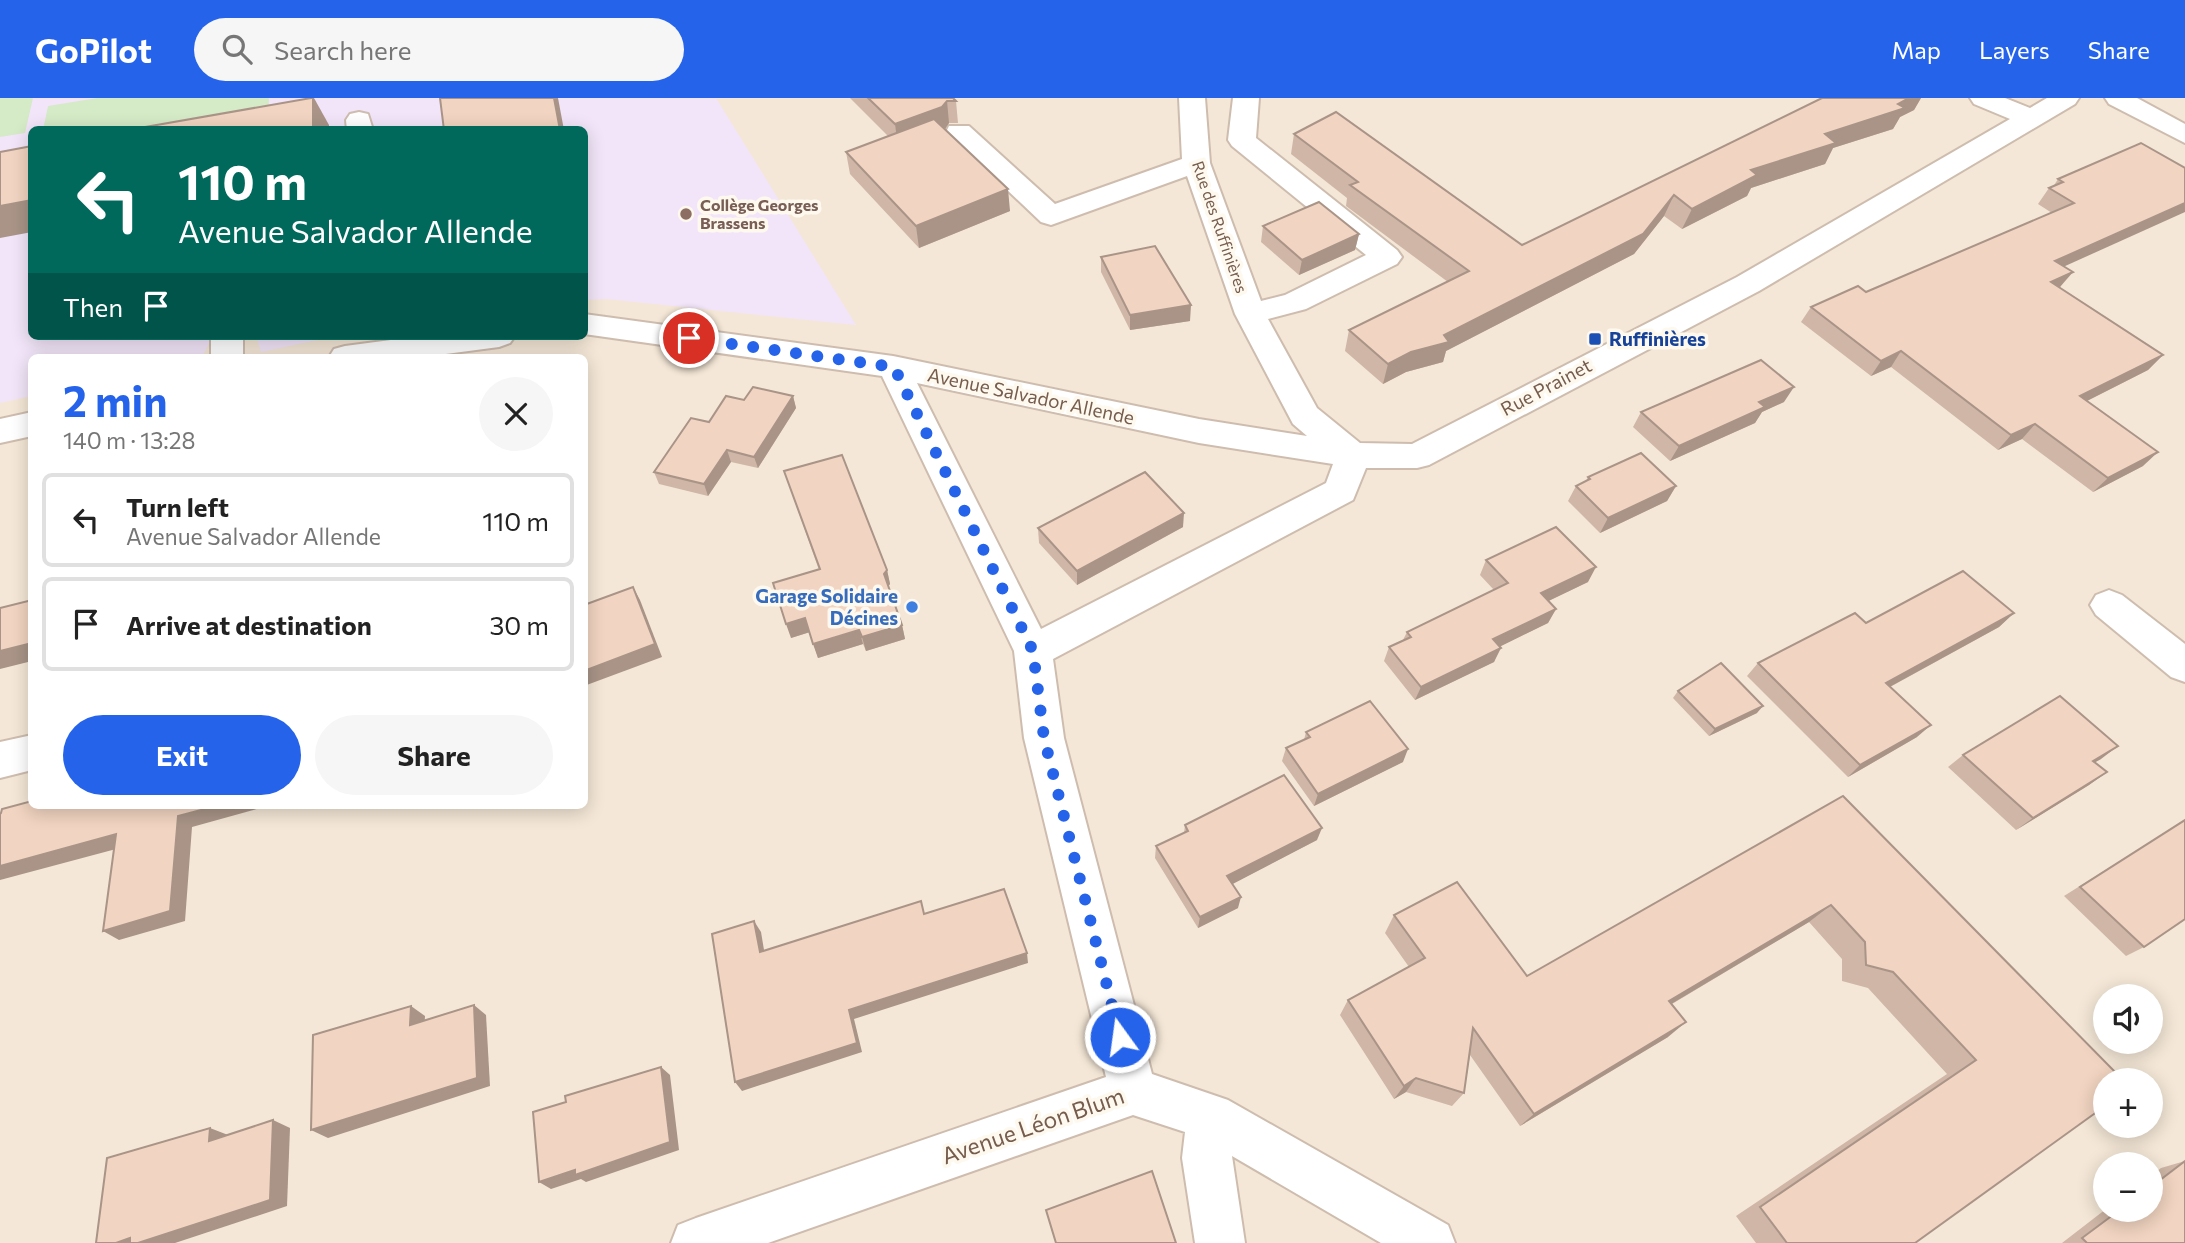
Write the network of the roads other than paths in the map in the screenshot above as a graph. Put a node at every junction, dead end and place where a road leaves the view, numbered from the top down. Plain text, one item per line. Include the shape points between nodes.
1 (1192, 98) edge
2 (1246, 98) edge
3 (1983, 98) edge
4 (2067, 98) edge
5 (2118, 98) edge
6 (2030, 118) junction
7 (959, 132) edge
8 (2185, 135) edge
9 (1195, 163) junction
10 (1250, 314) junction
11 (588, 325) edge
12 (470, 340) edge
13 (368, 354) edge
14 (894, 367) junction
15 (28, 425) edge
16 (0, 431) edge
17 (1353, 455) junction
18 (2109, 605) dead end
19 (1033, 651) junction
20 (2185, 666) edge
21 (28, 753) edge
22 (0, 760) edge
23 (1133, 1091) junction
24 (1211, 1117) junction
25 (696, 1243) edge
26 (1220, 1243) edge
27 (1430, 1243) edge

1 - 9 street, Rue des Ruffinières
2 - 10 street, Rue des Ruffinières via 1242,140 1387,257 1294,302
3 - 6 street
4 - 6 street, Rue Prainet
5 - 8 street
6 - 17 street, Rue Prainet via 1748,284 1417,456
7 - 9 street via 1051,216
9 - 10 street, Rue des Ruffinières
10 - 17 street, Rue des Ruffinières via 1305,416
11 - 14 street, Avenue Salvador Allende
12 - 13 street
14 - 17 street, Avenue Salvador Allende via 1199,430
14 - 19 street
15 - 16 street
17 - 19 street via 1341,492
18 - 20 street
19 - 23 street via 1044,738
21 - 22 street
23 - 24 street, Avenue Léon Blum
23 - 25 street, Avenue Léon Blum
24 - 26 street via 1207,1158
24 - 27 street, Avenue Léon Blum

